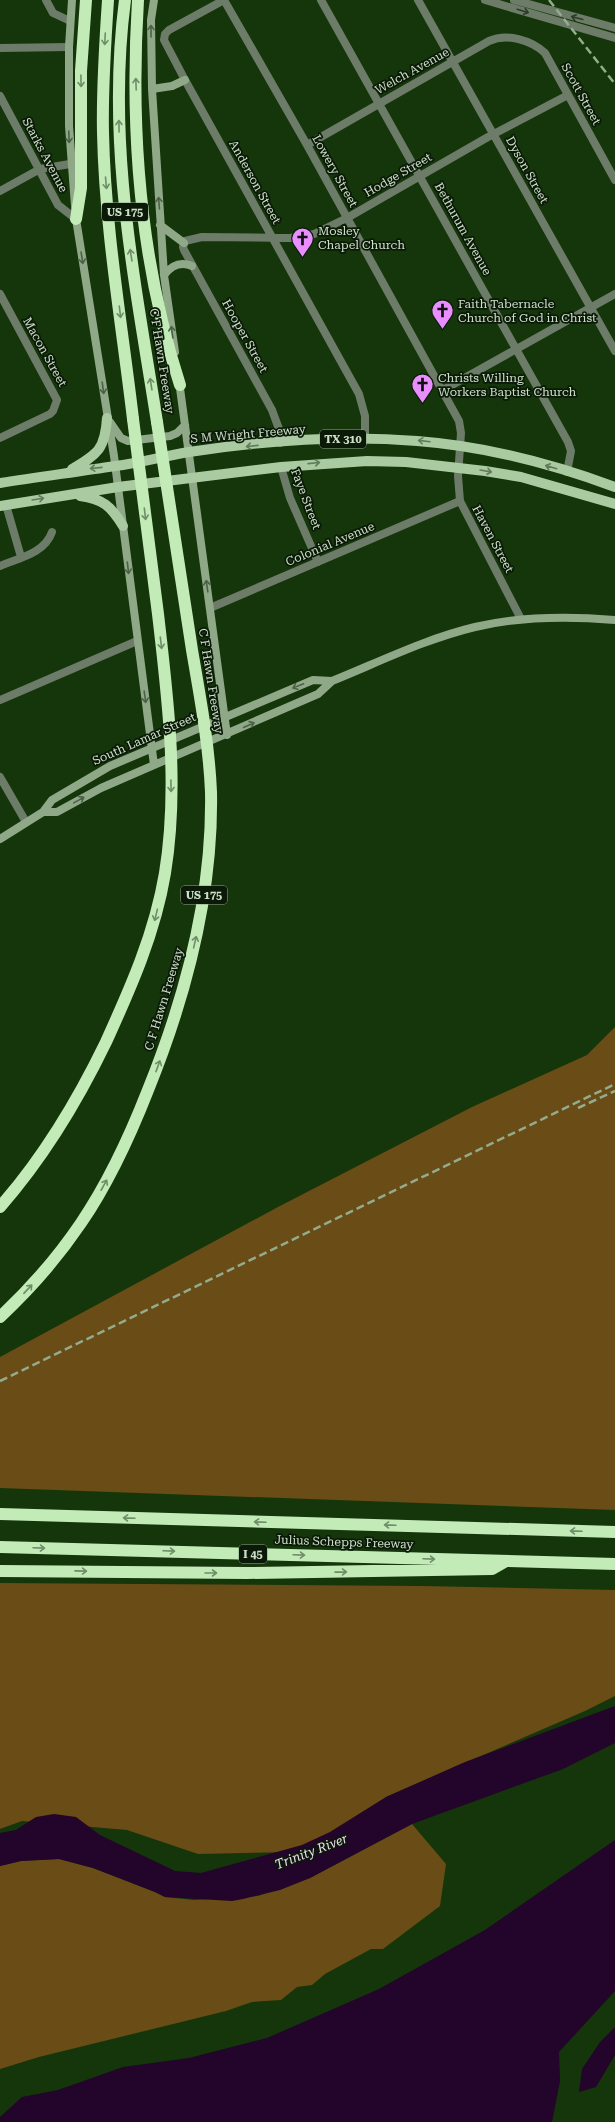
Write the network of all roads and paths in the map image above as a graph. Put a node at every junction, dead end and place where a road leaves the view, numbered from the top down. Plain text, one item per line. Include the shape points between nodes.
1 (46, 0) edge
2 (72, 0) edge
3 (86, 0) edge
4 (108, 0) edge
5 (125, 0) edge
6 (138, 0) edge
7 (154, 0) edge
8 (224, 0) edge
9 (321, 0) edge
10 (418, 0) edge
11 (485, 0) edge
12 (514, 0) edge
13 (70, 21) junction
14 (615, 28) edge
15 (615, 38) edge
16 (534, 45) joint
17 (69, 47) junction
18 (0, 48) edge
19 (453, 62) junction
20 (184, 80) junction
21 (152, 89) junction
22 (568, 95) junction
23 (0, 96) edge
24 (379, 103) junction
25 (493, 135) junction
26 (307, 145) junction
27 (70, 164) junction
28 (40, 168) junction
29 (420, 176) junction
30 (615, 180) edge
31 (0, 191) edge
32 (347, 218) junction
33 (76, 219) junction
34 (160, 225) junction
35 (272, 238) junction
36 (187, 241) junction
37 (192, 266) junction
38 (164, 275) junction
39 (0, 294) edge
40 (615, 294) edge
41 (591, 308) junction
42 (516, 349) junction
43 (615, 351) edge
44 (180, 385) junction
45 (443, 390) junction
46 (107, 418) junction
47 (185, 425) junction
48 (0, 438) edge
49 (365, 439) junction
50 (280, 443) junction
51 (460, 446) junction
52 (188, 452) junction
53 (116, 466) junction
54 (459, 466) junction
55 (281, 467) junction
56 (67, 472) junction
57 (567, 472) junction
58 (192, 478) junction
59 (0, 483) edge
60 (118, 487) junction
61 (615, 487) edge
62 (70, 494) junction
63 (460, 502) junction
64 (615, 504) edge
65 (3, 505) edge
66 (123, 526) junction
67 (52, 532) dead end
68 (20, 557) junction
69 (318, 562) junction
70 (0, 566) edge
71 (210, 608) junction
72 (521, 619) junction
73 (615, 620) edge
74 (137, 641) junction
75 (332, 681) junction
76 (0, 700) edge
77 (224, 716) junction
78 (227, 735) junction
79 (152, 747) junction
80 (154, 765) junction
81 (0, 777) edge
82 (43, 812) junction
83 (26, 822) junction
84 (0, 839) edge
85 (0, 1207) edge
86 (0, 1317) edge
87 (0, 1509) edge
88 (0, 1514) edge
89 (69, 1516) junction
90 (615, 1532) edge
91 (0, 1547) edge
92 (506, 1561) junction
93 (615, 1564) edge
94 (0, 1571) edge

1 - 13 street via 53,13
2 - 13 main road
3 -> 33 highway via 81,71 81,188
4 -> 85 highway, US 175, bridge via 103,85 104,149 112,247 169,719 172,791 165,872 144,953 124,1003 87,1081 39,1159
86 -> 5 highway, C F Hawn Freeway / US 175, bridge via 35,1282 92,1207 143,1103 173,1025 191,958 201,914 210,839 209,755 124,210 119,151 119,83
44 -> 6 highway via 167,344 153,281 140,189 135,48
21 -> 7 main road, C F Hawn Freeway via 151,20
8 - 20 street, Anderson Street via 165,34 164,40
8 - 26 street, Lowery Street
9 - 24 street, Bethurum Avenue
10 - 19 street, Dyson Street
11 -> 15 street
14 -> 12 street
13 - 17 main road
16 - 19 street, Welch Avenue via 504,36
16 - 22 street, Scott Street via 545,53
17 - 18 street
17 -> 27 main road
19 - 24 street, Welch Avenue
19 - 25 street, Dyson Street
20 - 21 main road via 172,86
20 - 35 street, Anderson Street
34 -> 21 main road, C F Hawn Freeway
22 - 25 street, Hodge Street
22 - 30 street, Scott Street
23 - 28 street, Starks Avenue
24 - 26 street, Welch Avenue
24 - 29 street, Bethurum Avenue
25 - 29 street, Hodge Street
25 - 41 street, Dyson Street
26 - 32 street, Lowery Street
27 - 28 street
27 - 33 main road
28 - 31 street
28 - 33 street, Starks Avenue via 58,205
29 - 32 street, Hodge Street
29 - 42 street, Bethurum Avenue
32 - 35 street, Hodge Street via 306,236
32 - 45 street, Lowery Street
33 -> 46 main road
34 - 36 main road
34 - 38 main road, C F Hawn Freeway
35 - 36 street, Hodge Street via 202,237
35 - 49 street, Anderson Street via 359,394 366,416
36 - 37 street, Hooper Street via 184,250
37 - 38 main road via 175,265
37 - 50 street, Hooper Street via 272,410
44 -> 38 main road, C F Hawn Freeway
39 - 48 street, Macon Street via 57,400 50,414
40 - 41 street
41 - 42 street
41 - 43 street, Dyson Street
42 - 45 street
42 - 57 street, Bethurum Avenue via 568,442 571,451
44 - 47 main road, C F Hawn Freeway
45 - 51 street, Lowery Street via 459,421
46 - 47 main road via 121,438 128,441 170,436
46 - 53 main road
46 - 56 main road via 106,436 98,451 90,459
47 - 52 main road, C F Hawn Freeway
49 - 50 main road, S M Wright Freeway / TX 310
51 -> 49 main road, S M Wright Freeway / TX 310
50 -> 52 main road, S M Wright Freeway / TX 310
51 - 54 street, Lowery Street
57 -> 51 main road, S M Wright Freeway / TX 310
52 - 53 main road, S M Wright Freeway / TX 310
52 - 58 main road, C F Hawn Freeway
53 -> 56 main road, S M Wright Freeway / TX 310
53 - 60 main road
55 -> 54 main road, TX 310 via 367,461
54 - 63 street, Haven Street
54 -> 64 main road, TX 310 via 521,477
55 - 58 main road, TX 310
55 - 69 street, Faye Street via 290,498
56 - 59 main road, S M Wright Freeway / TX 310
57 - 61 main road, S M Wright Freeway / TX 310
58 - 60 main road, TX 310
71 -> 58 main road, C F Hawn Freeway
60 - 62 main road, TX 310
60 - 66 main road
65 -> 62 main road, TX 310
62 - 66 main road via 108,505
63 - 69 street, Colonial Avenue
63 - 72 street, Haven Street
65 - 68 street
66 -> 74 main road
67 - 68 street via 49,541 42,548
68 - 70 street
69 - 71 street, Colonial Avenue
71 - 77 main road, C F Hawn Freeway
72 - 73 main road, South Lamar Street via 580,617
72 - 75 main road, South Lamar Street via 451,634
74 - 76 street
74 -> 79 main road
75 -> 77 main road, South Lamar Street via 313,680
78 -> 75 main road, South Lamar Street via 318,694
77 - 78 main road, C F Hawn Freeway
77 - 79 main road, South Lamar Street
78 - 80 main road, South Lamar Street
79 - 80 main road
79 - 82 main road, South Lamar Street via 85,780 52,800
82 -> 80 main road, South Lamar Street via 57,812 101,788
81 - 83 street
82 - 83 main road, South Lamar Street
83 - 84 main road, South Lamar Street
87 - 89 highway
88 - 89 highway, Julius Schepps Freeway
90 -> 89 highway, Julius Schepps Freeway
91 -> 92 highway, Julius Schepps Freeway / I 45
92 - 93 highway, Julius Schepps Freeway / I 45
94 -> 92 highway via 360,1572 492,1569

